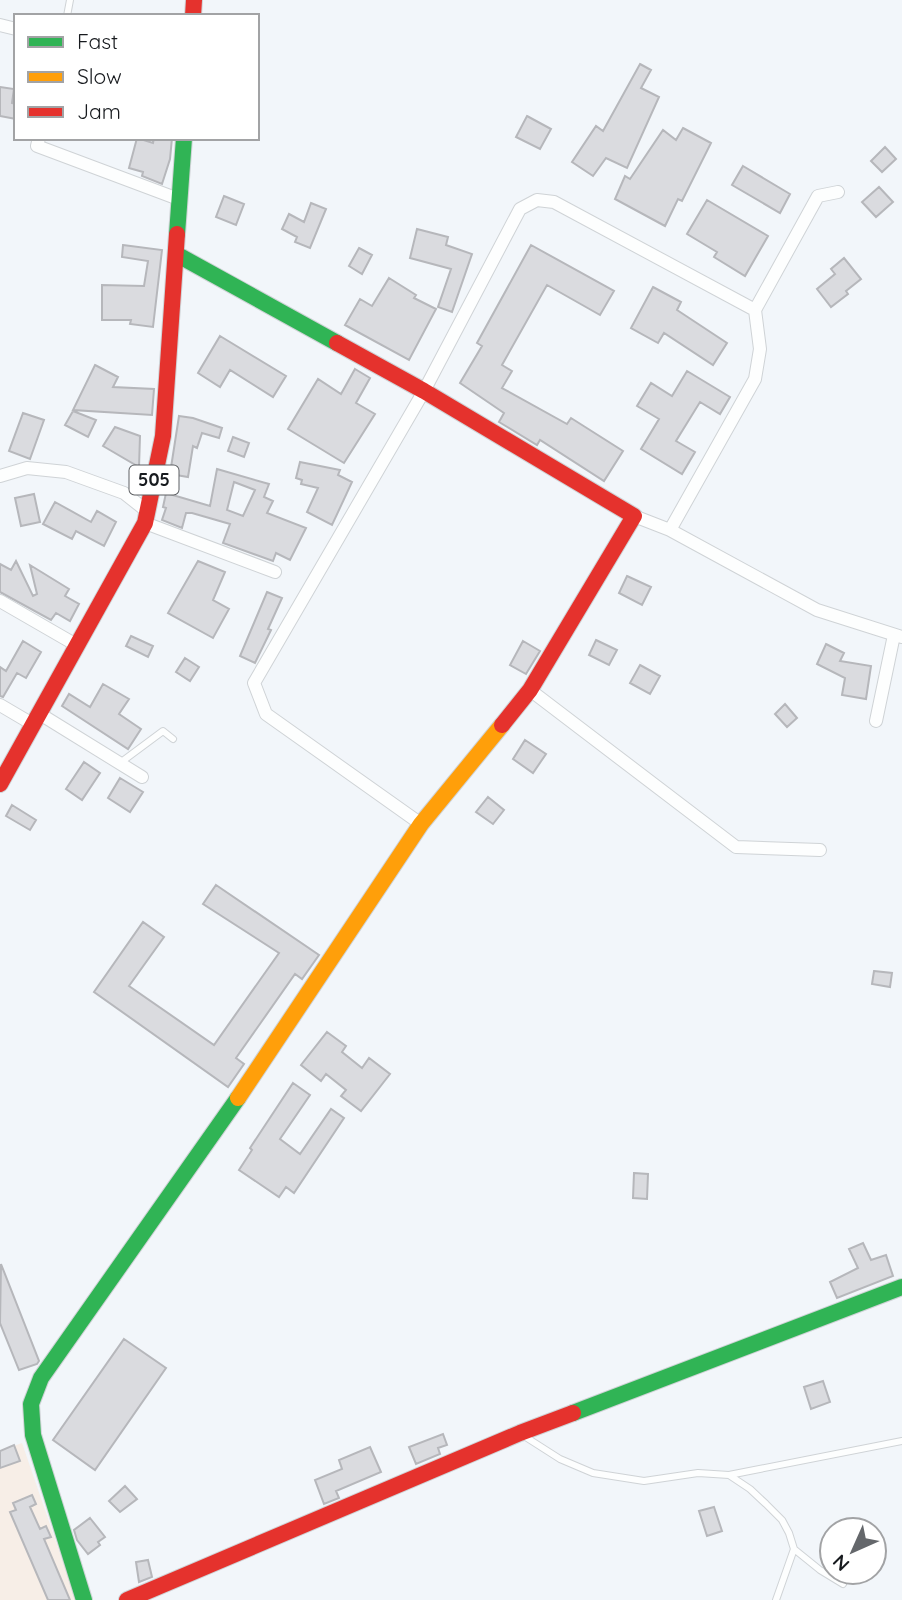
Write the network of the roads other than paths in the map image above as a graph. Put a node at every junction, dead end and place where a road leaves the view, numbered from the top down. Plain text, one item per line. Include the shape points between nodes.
1 (38, 140) edge
2 (184, 140) edge
3 (838, 192) dead end
4 (181, 200) junction
5 (176, 254) junction
6 (755, 310) junction
7 (424, 391) junction
8 (0, 476) edge
9 (634, 516) junction
10 (146, 517) junction
11 (670, 530) junction
12 (275, 572) dead end
13 (0, 601) edge
14 (898, 636) edge
15 (78, 646) junction
16 (530, 690) junction
17 (0, 705) edge
18 (37, 720) junction
19 (876, 721) dead end
20 (173, 739) dead end
21 (120, 763) junction
22 (142, 777) dead end
23 (0, 784) edge
24 (421, 824) junction
25 (820, 850) dead end
26 (902, 1287) edge
27 (520, 1433) junction
28 (902, 1441) edge
29 (729, 1475) junction
30 (794, 1549) junction
31 (818, 1568) edge
32 (84, 1600) edge
33 (127, 1600) edge
34 (776, 1600) edge

1 - 4 street via 37,146
2 - 4 street, 505
3 - 6 street via 818,196
4 - 5 street, 505
5 - 7 street
5 - 10 street, 505 via 163,436
6 - 7 street via 554,202 537,200 520,209
6 - 11 street via 760,349 755,379
7 - 9 street
7 - 24 street via 254,683 266,714
8 - 10 street via 27,468 65,472 124,493
9 - 11 street
9 - 16 street
10 - 12 street
10 - 15 street, 505
11 - 14 street via 817,610
13 - 15 street
14 - 19 street
15 - 18 street, 505
16 - 24 street
16 - 25 street via 736,847
17 - 18 street
18 - 21 street
18 - 23 street, 505
20 - 21 lane via 163,731
21 - 22 street
24 - 32 street via 199,1156 41,1378 31,1404 33,1435
26 - 27 street
27 - 29 lane via 560,1459 593,1473 644,1481 698,1473
27 - 33 street
28 - 29 lane
29 - 30 lane via 782,1520
30 - 31 lane
30 - 34 lane

